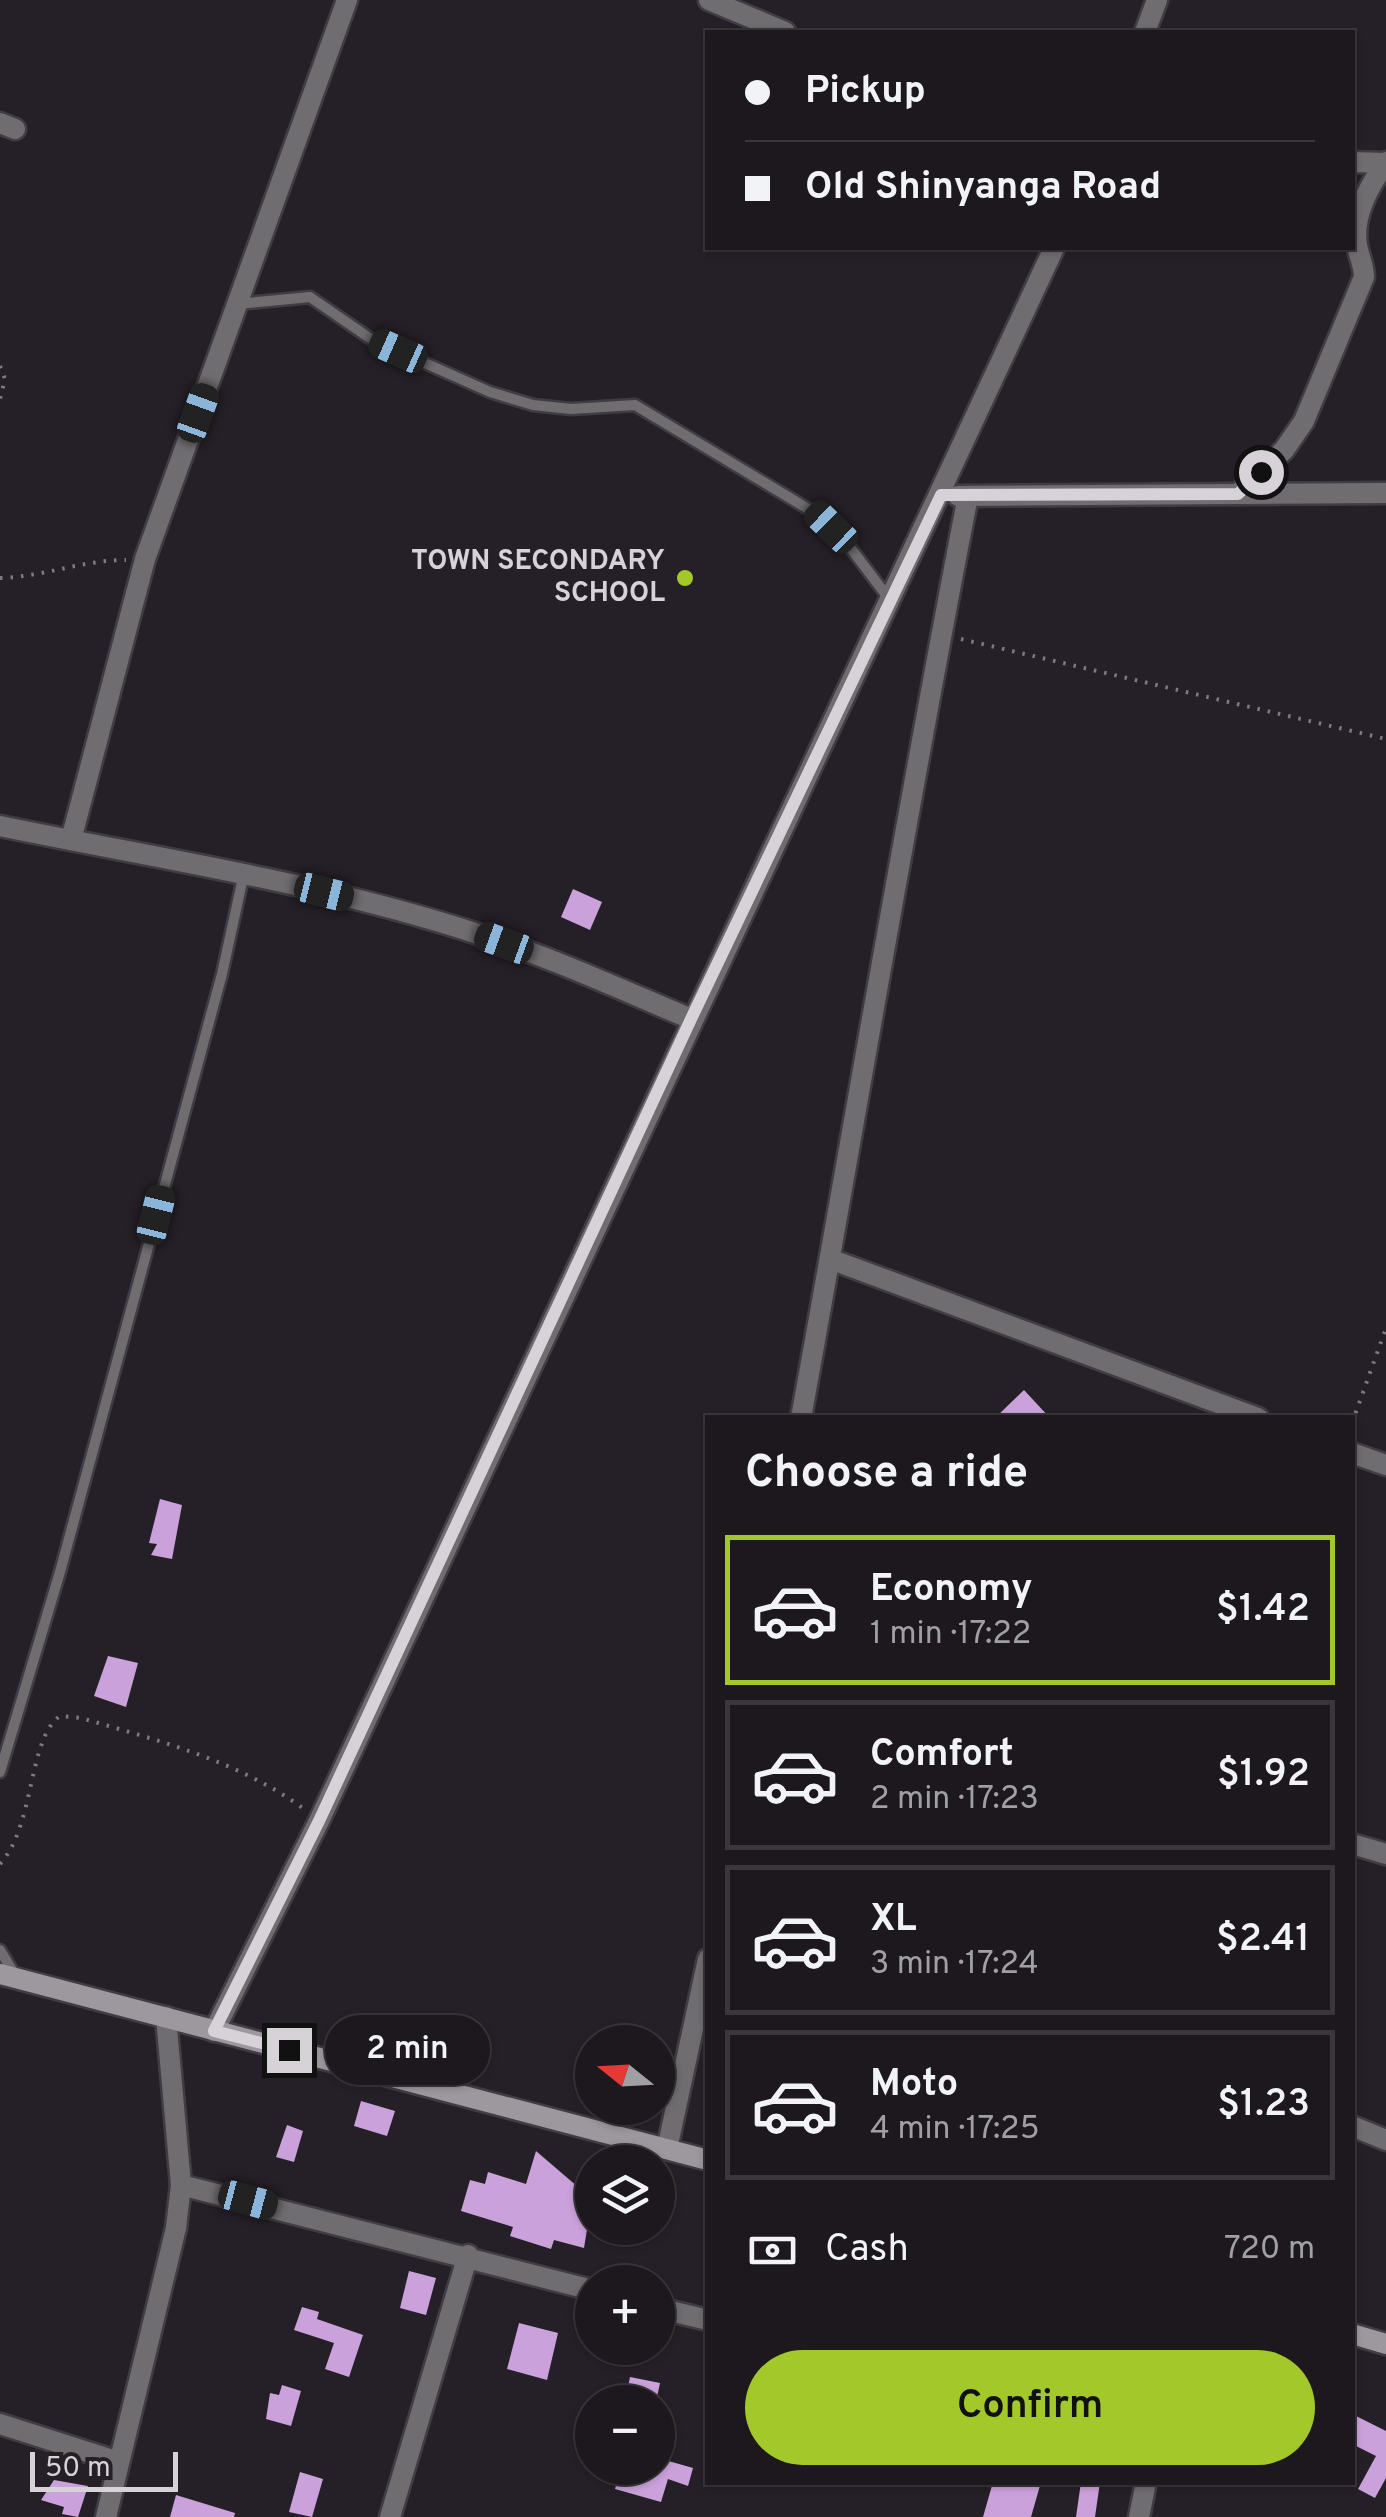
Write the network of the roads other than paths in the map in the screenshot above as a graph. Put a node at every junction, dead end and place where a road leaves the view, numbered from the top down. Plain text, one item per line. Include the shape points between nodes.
1 (347, 0) edge
2 (709, 0) edge
3 (1158, 0) edge
4 (781, 30) edge
5 (1145, 30) edge
6 (1355, 162) edge
7 (1386, 162) edge
8 (1053, 250) edge
9 (236, 304) junction
10 (1386, 493) edge
11 (1238, 494) junction
12 (941, 495) junction
13 (968, 496) junction
14 (890, 600) junction
15 (0, 826) edge
16 (71, 840) junction
17 (244, 874) junction
18 (691, 1019) junction
19 (830, 1259) junction
20 (802, 1415) edge
21 (1250, 1415) edge
22 (1355, 1453) edge
23 (1386, 1465) edge
24 (0, 1772) edge
25 (1355, 1845) edge
26 (1386, 1854) edge
27 (0, 1950) edge
28 (705, 1973) edge
29 (9, 1976) edge
30 (166, 2017) junction
31 (214, 2031) junction
32 (1355, 2127) edge
33 (1386, 2140) edge
34 (652, 2145) edge
35 (668, 2145) edge
36 (675, 2151) edge
37 (705, 2159) edge
38 (181, 2185) junction
39 (468, 2255) junction
40 (575, 2285) edge
41 (675, 2312) edge
42 (705, 2319) edge
43 (1355, 2335) edge
44 (1386, 2344) edge
45 (0, 2424) edge
46 (119, 2462) junction
47 (1145, 2485) edge
48 (106, 2517) edge
49 (390, 2517) edge
50 (1138, 2517) edge

1 - 9 street
2 - 4 street
3 - 5 street
6 - 7 street
7 - 11 street via 1368,188 1358,224 1364,277 1316,397 1284,450
8 - 12 street
9 - 14 lane via 310,297 372,339 532,406 635,405 816,513
9 - 16 street via 146,559
10 - 11 street
11 - 13 street
12 - 13 street
12 - 14 street
13 - 19 street
14 - 18 street
15 - 16 street
16 - 17 street
17 - 18 street via 477,933
17 - 24 lane via 60,1572
18 - 31 street via 319,1821
19 - 20 street
19 - 21 street
22 - 23 street
25 - 26 street
27 - 29 lane
28 - 35 street
29 - 30 main road
30 - 31 main road
30 - 38 street
31 - 34 main road
32 - 33 street
36 - 37 main road
38 - 39 street
38 - 46 street via 167,2279
39 - 40 street
39 - 49 street
41 - 42 street
43 - 44 main road
45 - 46 street
46 - 48 street
47 - 50 street

